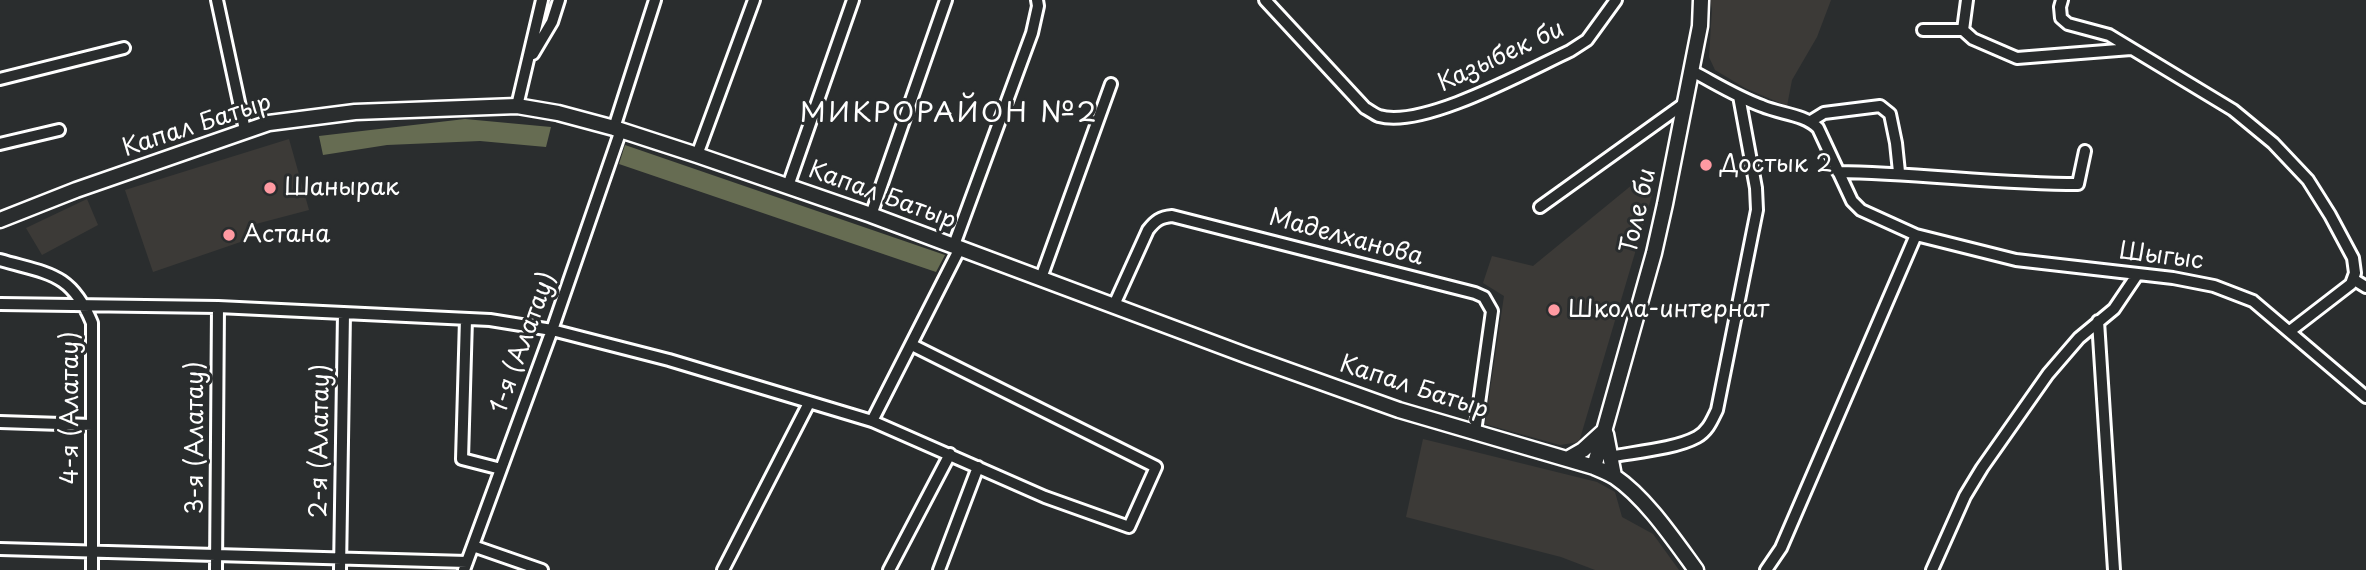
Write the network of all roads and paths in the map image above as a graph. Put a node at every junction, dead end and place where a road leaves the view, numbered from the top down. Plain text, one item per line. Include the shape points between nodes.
1 (217, 0) edge
2 (542, 0) edge
3 (559, 0) edge
4 (655, 0) edge
5 (754, 0) edge
6 (853, 0) edge
7 (946, 0) edge
8 (1037, 0) edge
9 (1265, 0) edge
10 (1616, 0) edge
11 (1700, 0) edge
12 (1967, 0) edge
13 (2062, 0) edge
14 (1923, 30) dead end
15 (1963, 30) junction
16 (124, 48) dead end
17 (2131, 48) junction
18 (526, 66) junction
19 (1692, 71) junction
20 (0, 79) edge
21 (1111, 83) dead end
22 (1739, 96) junction
23 (1685, 103) junction
24 (517, 106) junction
25 (1811, 121) junction
26 (617, 129) junction
27 (59, 130) dead end
28 (245, 130) junction
29 (0, 144) edge
30 (2085, 151) dead end
31 (697, 155) junction
32 (1838, 172) junction
33 (1899, 172) junction
34 (789, 186) junction
35 (1540, 207) dead end
36 (871, 215) junction
37 (0, 220) edge
38 (1916, 235) junction
39 (957, 247) junction
40 (0, 260) edge
41 (2137, 275) junction
42 (1041, 278) junction
43 (2353, 279) junction
44 (2366, 286) edge
45 (0, 304) edge
46 (84, 304) junction
47 (1114, 305) junction
48 (218, 307) junction
49 (344, 313) junction
50 (466, 319) junction
51 (2098, 321) junction
52 (552, 330) junction
53 (2290, 331) junction
54 (912, 345) junction
55 (2366, 397) edge
56 (809, 403) junction
57 (872, 421) junction
58 (0, 422) edge
59 (92, 425) junction
60 (1606, 429) junction
61 (1475, 432) junction
62 (950, 454) junction
63 (1609, 457) junction
64 (1570, 458) junction
65 (978, 467) junction
66 (1594, 467) junction
67 (501, 469) junction
68 (1614, 476) junction
69 (473, 546) junction
70 (0, 549) edge
71 (92, 552) junction
72 (217, 556) junction
73 (340, 565) edge
74 (465, 566) edge
75 (92, 570) edge
76 (216, 570) edge
77 (542, 570) edge
78 (723, 570) edge
79 (889, 570) edge
80 (939, 570) edge
81 (1696, 570) edge
82 (1766, 570) edge
83 (1932, 570) edge
84 (2113, 570) edge

1 - 28 street
2 - 18 street
3 - 18 street via 552,22
4 - 26 street, 1-я (Алатау)
5 - 31 street
6 - 34 street
7 - 36 street
8 - 39 street via 1032,33
9 - 10 street, Казыбек би via 1365,108 1377,116 1394,118 1445,109 1570,51 1587,40
11 - 19 main road, Толе би
12 - 15 street
13 - 17 street via 2061,18 2068,24 2109,35
14 - 15 street
15 - 17 street via 1973,40 2017,58
16 - 20 street
17 - 43 street via 2232,110 2273,143 2308,180 2330,215 2353,258
18 - 24 street
19 - 22 street
19 - 23 main road, Толе би
21 - 42 street
22 - 25 street
22 - 63 street via 1757,210 1717,410 1699,436
23 - 35 street
23 - 60 main road, Толе би via 1657,241
24 - 26 main road, Капал Батыр
24 - 28 main road, Капал Батыр via 355,112
25 - 32 street, Шыгыс
25 - 33 street via 1824,113 1880,106 1890,114
26 - 31 main road, Капал Батыр
26 - 52 street, 1-я (Алатау)
27 - 29 street
28 - 37 main road, Капал Батыр
30 - 33 street via 2078,184
31 - 34 main road, Капал Батыр
32 - 33 street
32 - 38 street, Шыгыс via 1861,211
34 - 36 main road, Капал Батыр
36 - 39 main road, Капал Батыр
38 - 41 street, Шыгыс via 2017,260
38 - 82 street via 1781,548
39 - 42 main road, Капал Батыр
39 - 54 street
40 - 46 street, 4-я (Алатау) via 53,275 69,285
41 - 51 street via 2114,309
41 - 53 street, Шыгыс via 2186,280 2233,292 2253,301
42 - 47 main road, Капал Батыр
43 - 44 street
43 - 53 street
45 - 46 street
46 - 48 street
46 - 59 street, 4-я (Алатау) via 92,323
47 - 61 main road, Капал Батыр via 1399,410
47 - 61 street, Маделханова via 1148,230 1163,216 1475,293 1492,311
48 - 49 street
48 - 72 street, 3-я (Алатау)
49 - 50 street
49 - 73 street, 2-я (Алатау)
50 - 52 street
50 - 67 street via 462,459
51 - 83 street via 2048,374 1982,468
51 - 84 street
52 - 56 street
52 - 67 street, 1-я (Алатау)
53 - 55 street, Шыгыс
54 - 57 street
54 - 65 street via 1156,467 1129,527
56 - 57 street
56 - 78 street
57 - 62 street
58 - 59 street
59 - 71 street, 4-я (Алатау)
60 - 63 main road
60 - 64 main road
60 - 66 main road, Толе би
61 - 64 main road, Капал Батыр
62 - 65 street
62 - 79 street
63 - 68 main road
64 - 66 main road, Капал Батыр
65 - 80 street
66 - 68 main road, Капал Батыр
67 - 69 street, 1-я (Алатау)
68 - 81 main road, Капал Батыр via 1658,520
69 - 74 street, 1-я (Алатау)
69 - 77 street
70 - 71 street
71 - 72 street
71 - 75 street, 4-я (Алатау)
72 - 73 street
72 - 76 street, 3-я (Алатау)
73 - 74 street

